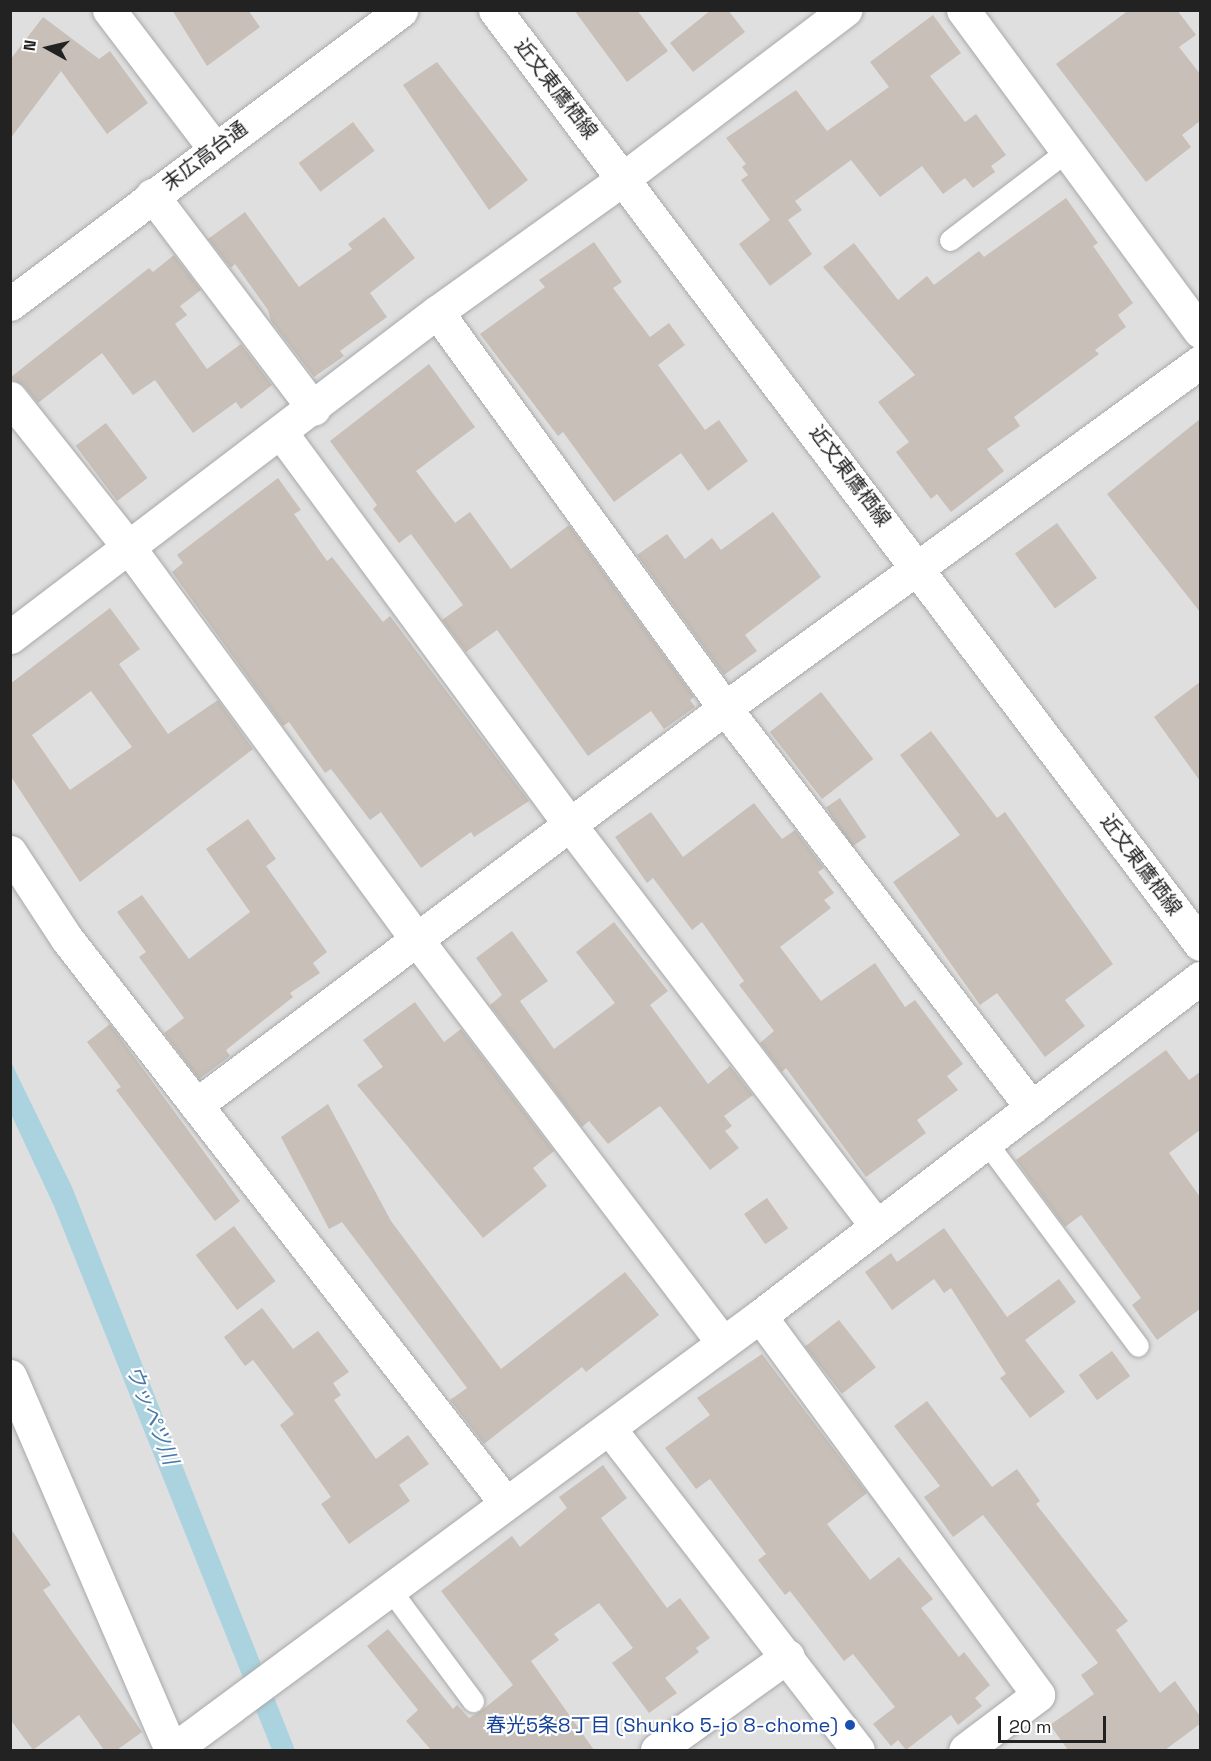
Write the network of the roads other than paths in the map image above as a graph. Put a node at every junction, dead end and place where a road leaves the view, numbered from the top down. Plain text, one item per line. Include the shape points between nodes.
1 (109, 10) edge
2 (401, 10) edge
3 (495, 10) edge
4 (845, 10) edge
5 (963, 10) edge
6 (214, 148) junction
7 (1067, 151) junction
8 (624, 178) junction
9 (153, 195) junction
10 (950, 240) dead end
11 (10, 304) edge
12 (437, 312) junction
13 (1200, 331) edge
14 (1200, 362) edge
15 (10, 398) edge
16 (314, 409) junction
17 (282, 434) junction
18 (130, 549) junction
19 (920, 568) junction
20 (10, 637) edge
21 (725, 708) junction
22 (570, 825) junction
23 (10, 852) edge
24 (417, 940) junction
25 (1200, 945) edge
26 (1200, 978) edge
27 (196, 1105) junction
28 (1032, 1108) junction
29 (986, 1142) junction
30 (875, 1224) junction
31 (760, 1316) junction
32 (723, 1343) junction
33 (1138, 1346) dead end
34 (10, 1376) edge
35 (609, 1428) junction
36 (21, 1433) edge
37 (505, 1502) junction
38 (389, 1588) junction
39 (788, 1656) junction
40 (473, 1701) dead end
41 (172, 1750) edge
42 (657, 1750) edge
43 (858, 1750) edge
44 (965, 1750) edge

1 - 6 street
2 - 6 street, 末広高台通
3 - 8 street, 近文東鷹栖線
4 - 8 street
5 - 7 street
6 - 9 street, 末広高台通
7 - 10 lane
7 - 13 street
8 - 12 street
8 - 19 street, 近文東鷹栖線
9 - 11 street, 末広高台通
9 - 16 street
12 - 16 street
12 - 21 street
14 - 19 street
15 - 18 street
16 - 17 street
17 - 18 street
17 - 22 street
18 - 20 street
18 - 24 street
19 - 21 street
19 - 25 street, 近文東鷹栖線
21 - 22 street
21 - 28 street
22 - 24 street
22 - 30 street
23 - 27 street via 67,939
24 - 27 street
24 - 32 street
26 - 28 street
27 - 37 street
28 - 29 street
29 - 30 street
29 - 33 lane
30 - 31 street
31 - 32 street
31 - 44 street via 1038,1695
32 - 35 street
34 - 36 street
35 - 37 street
35 - 39 street
36 - 41 street
37 - 38 street
38 - 40 lane
38 - 41 street
39 - 42 street
39 - 43 street

